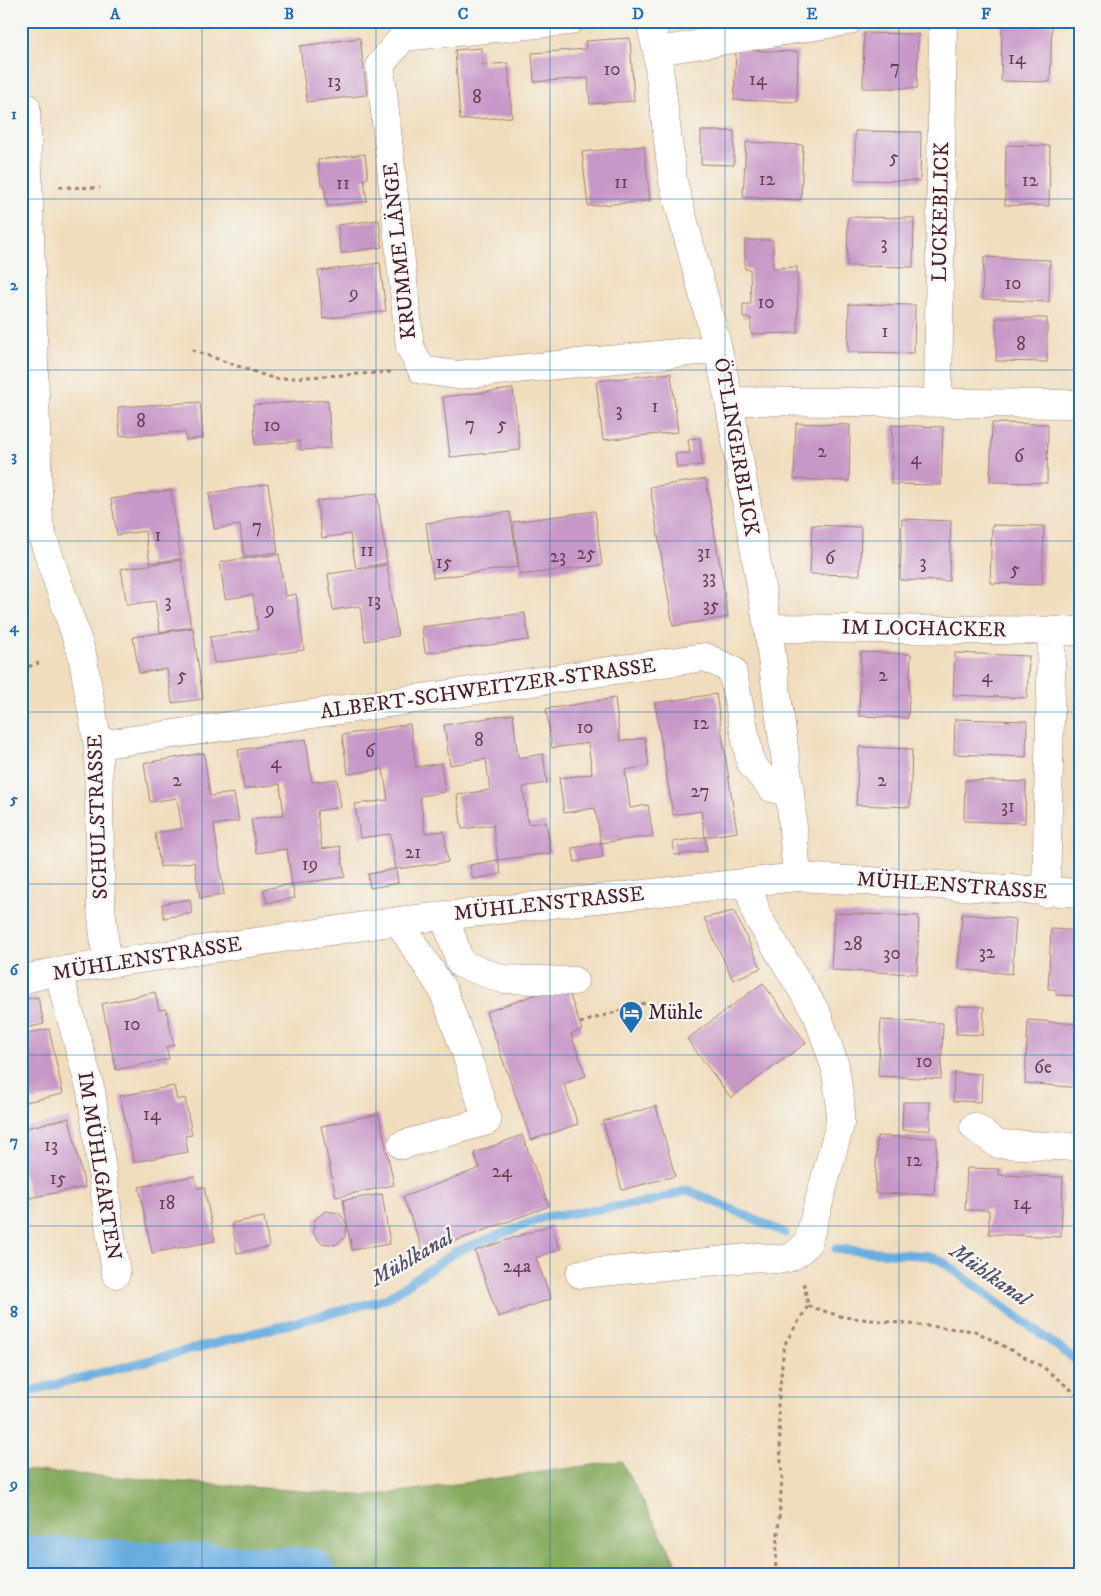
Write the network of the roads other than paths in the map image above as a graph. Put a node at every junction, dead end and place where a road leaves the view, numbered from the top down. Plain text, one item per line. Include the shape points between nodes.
1 (569, 21) edge
2 (650, 21) edge
3 (848, 21) edge
4 (943, 21) edge
5 (657, 51) junction
6 (26, 107) dead end
7 (26, 288) edge
8 (718, 349) junction
9 (729, 401) junction
10 (938, 403) junction
11 (1080, 404) edge
12 (30, 528) edge
13 (768, 628) junction
14 (1052, 630) junction
15 (1080, 631) edge
16 (98, 745) junction
17 (790, 793) junction
18 (797, 877) junction
19 (748, 883) junction
20 (1046, 893) junction
21 (1080, 893) edge
22 (444, 916) junction
23 (398, 921) junction
24 (107, 964) junction
25 (58, 971) junction
26 (21, 980) edge
27 (574, 981) dead end
28 (974, 1127) dead end
29 (402, 1146) dead end
30 (1080, 1147) edge
31 (116, 1274) dead end
32 (580, 1274) dead end

1 - 8 street, KRUMME LÄNGE via 403,38 380,65 410,347 422,370 457,375
2 - 5 street, ÖTLINGERBLICK
3 - 5 street
4 - 10 street, LUCKEBLICK
5 - 8 street, ÖTLINGERBLICK via 673,182
6 - 7 street, SCHULSTRASSE
7 - 12 street, SCHULSTRASSE
8 - 9 street, ÖTLINGERBLICK
9 - 10 street
9 - 13 street, ÖTLINGERBLICK
10 - 11 street
12 - 16 street, SCHULSTRASSE via 82,654
13 - 14 street, IM LOCHACKER
13 - 17 street, ÖTLINGERBLICK
14 - 15 street, IM LOCHACKER
14 - 20 street
16 - 17 street, ALBERT-SCHWEITZER-STRASSE via 705,657 732,670 751,764 772,788
16 - 24 street, SCHULSTRASSE via 101,907
17 - 18 street, ÖTLINGERBLICK
18 - 19 street, MÜHLENSTRASSE
18 - 20 street, MÜHLENSTRASSE
19 - 22 street, MÜHLENSTRASSE
19 - 32 street via 757,916 817,1014 835,1066 840,1124 808,1242 799,1252 782,1261 759,1257
20 - 21 street, MÜHLENSTRASSE
22 - 23 street, MÜHLENSTRASSE
22 - 27 street via 461,964 502,979
23 - 24 street, MÜHLENSTRASSE
23 - 29 street via 443,990 487,1121
24 - 25 street, MÜHLENSTRASSE
25 - 26 street, MÜHLENSTRASSE
25 - 31 street, IM MÜHLGARTEN via 91,1092
28 - 30 street via 998,1144

